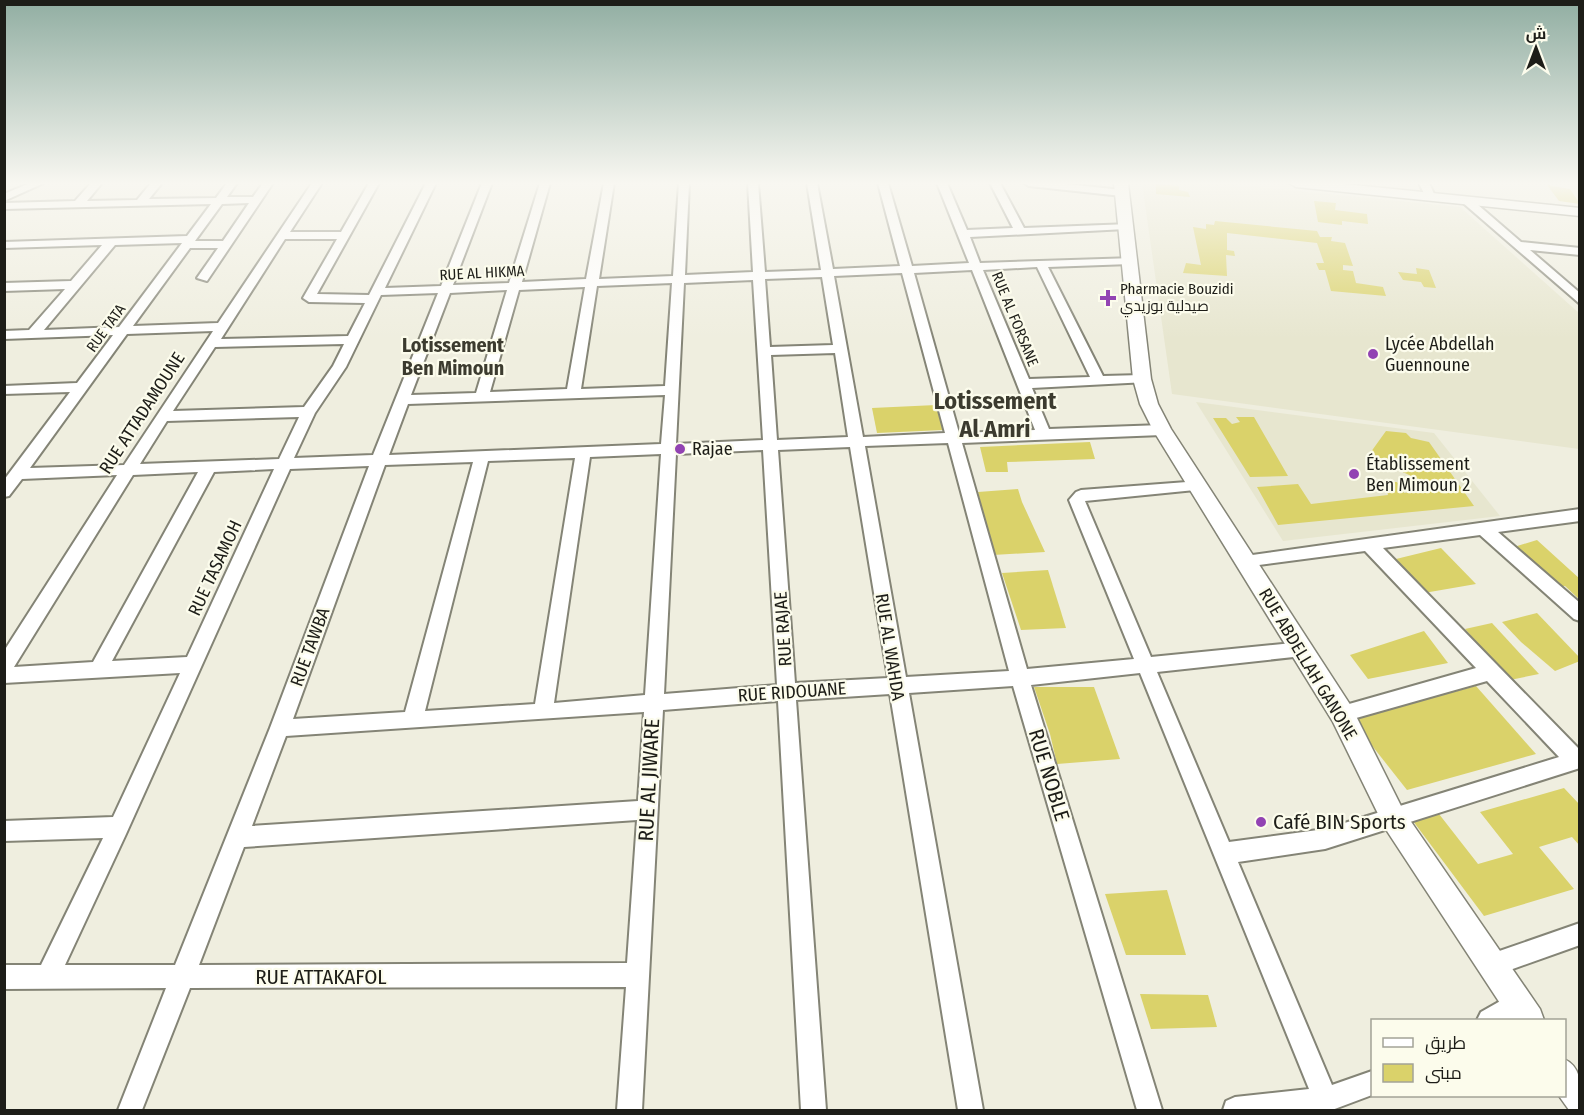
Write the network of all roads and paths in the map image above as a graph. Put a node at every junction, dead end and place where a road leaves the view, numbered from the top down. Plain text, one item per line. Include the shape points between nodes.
1 (193, 235) edge
2 (232, 235) edge
3 (342, 235) edge
4 (344, 235) edge
5 (405, 235) edge
6 (467, 235) edge
7 (529, 235) edge
8 (600, 235) edge
9 (681, 235) edge
10 (756, 235) edge
11 (821, 235) edge
12 (897, 235) edge
13 (963, 235) edge
14 (1127, 235) edge
15 (1506, 235) edge
16 (283, 236) joint
17 (111, 242) junction
18 (188, 242) junction
19 (226, 244) junction
20 (4, 245) edge
21 (1518, 245) junction
22 (1580, 252) edge
23 (1130, 260) junction
24 (1041, 264) junction
25 (976, 267) junction
26 (906, 270) junction
27 (828, 273) junction
28 (759, 276) junction
29 (203, 278) dead end
30 (679, 279) junction
31 (592, 283) junction
32 (76, 285) junction
33 (514, 286) junction
34 (4, 287) edge
35 (445, 290) junction
36 (374, 296) junction
37 (1580, 300) edge
38 (222, 327) junction
39 (124, 331) junction
40 (33, 334) junction
41 (4, 335) edge
42 (352, 340) junction
43 (212, 342) junction
44 (841, 349) junction
45 (764, 351) junction
46 (1142, 380) junction
47 (1099, 381) junction
48 (1023, 384) junction
49 (83, 387) junction
50 (4, 390) edge
51 (671, 390) junction
52 (573, 393) junction
53 (482, 395) junction
54 (402, 400) junction
55 (308, 412) junction
56 (163, 416) junction
57 (1162, 430) junction
58 (1044, 434) junction
59 (954, 438) junction
60 (856, 441) junction
61 (770, 446) junction
62 (668, 449) junction
63 (583, 452) junction
64 (482, 457) junction
65 (379, 460) junction
66 (286, 463) junction
67 (210, 465) junction
68 (129, 469) junction
69 (18, 474) junction
70 (1195, 485) junction
71 (4, 492) edge
72 (1580, 515) edge
73 (1483, 528) junction
74 (1368, 543) junction
75 (1244, 561) junction
76 (1580, 614) edge
77 (1303, 649) junction
78 (190, 665) junction
79 (4, 667) edge
80 (1145, 667) junction
81 (99, 669) junction
82 (1490, 672) junction
83 (4, 675) edge
84 (1020, 678) junction
85 (897, 686) junction
86 (787, 692) junction
87 (653, 703) junction
88 (543, 712) junction
89 (1342, 714) junction
90 (413, 719) junction
91 (280, 728) junction
92 (1577, 759) edge
93 (647, 810) junction
94 (1394, 819) junction
95 (119, 827) junction
96 (4, 831) edge
97 (237, 837) junction
98 (1225, 853) junction
99 (1580, 934) edge
100 (1493, 964) junction
101 (638, 975) junction
102 (181, 976) junction
103 (4, 977) edge
104 (47, 977) junction
105 (1524, 1012) edge
106 (1493, 1019) edge
107 (1566, 1079) edge
108 (1371, 1083) edge
109 (1580, 1099) edge
110 (1326, 1100) junction
111 (130, 1110) edge
112 (630, 1110) edge
113 (814, 1110) edge
114 (971, 1110) edge
115 (1150, 1110) edge
116 (1235, 1110) edge

1 - 18 street, RUE TATA
2 - 19 street
3 - 16 street
4 - 36 street, RUE AL HIKMA via 309,298
5 - 36 street, RUE TASAMOH
6 - 35 street, RUE TAWBA
7 - 33 street
8 - 31 street
9 - 30 street, RUE AL JIWARE
10 - 28 street, RUE RAJAE
11 - 27 street, RUE AL WAHDA
12 - 26 street, RUE NOBLE
13 - 25 street, RUE AL FORSANE
14 - 23 street, RUE ABDELLAH GANONE
15 - 21 street
16 - 38 street, RUE ATTADAMOUNE
17 - 18 street
17 - 20 street
17 - 32 street
18 - 19 street
18 - 39 street, RUE TATA
19 - 29 street
21 - 22 street
21 - 37 street
23 - 24 street, RUE AL HIKMA
23 - 46 street, RUE ABDELLAH GANONE
24 - 25 street, RUE AL HIKMA
24 - 47 street
25 - 26 street, RUE AL HIKMA
25 - 48 street, RUE AL FORSANE
26 - 27 street, RUE AL HIKMA
26 - 59 street, RUE NOBLE
27 - 28 street, RUE AL HIKMA
27 - 44 street, RUE AL WAHDA
28 - 30 street, RUE AL HIKMA
28 - 45 street, RUE RAJAE
30 - 31 street, RUE AL HIKMA
30 - 51 street, RUE AL JIWARE
31 - 33 street, RUE AL HIKMA
31 - 52 street
32 - 34 street
32 - 40 street
33 - 35 street, RUE AL HIKMA
33 - 53 street
35 - 36 street, RUE AL HIKMA
35 - 54 street, RUE TAWBA
36 - 42 street, RUE TASAMOH
38 - 39 street
38 - 43 street, RUE ATTADAMOUNE
39 - 40 street
39 - 49 street, RUE TATA
40 - 41 street
42 - 43 street
42 - 55 street, RUE TASAMOH
43 - 56 street, RUE ATTADAMOUNE
44 - 45 street
44 - 60 street, RUE AL WAHDA
45 - 61 street, RUE RAJAE
46 - 47 street
46 - 57 street, RUE ABDELLAH GANONE
47 - 48 street
48 - 58 street, RUE AL FORSANE
49 - 50 street
49 - 69 street, RUE TATA
51 - 52 street
51 - 62 street, RUE AL JIWARE
52 - 53 street
53 - 54 street
54 - 65 street, RUE TAWBA
55 - 56 street
55 - 66 street, RUE TASAMOH
56 - 68 street, RUE ATTADAMOUNE
57 - 58 street
57 - 70 street, RUE ABDELLAH GANONE
58 - 59 street
59 - 60 street
59 - 84 street, RUE NOBLE
60 - 61 street
60 - 85 street, RUE AL WAHDA
61 - 62 street
61 - 86 street, RUE RAJAE
62 - 63 street
62 - 87 street, RUE AL JIWARE
63 - 64 street
63 - 88 street
64 - 65 street
64 - 90 street
65 - 66 street
65 - 91 street, RUE TAWBA
66 - 67 street
66 - 78 street, RUE TASAMOH
67 - 68 street
67 - 81 street
68 - 69 street
68 - 79 street, RUE ATTADAMOUNE
69 - 71 street, RUE TATA
70 - 75 street, RUE ABDELLAH GANONE
70 - 80 street via 1077,497
72 - 73 street
73 - 74 street
73 - 76 street
74 - 75 street
74 - 82 street
75 - 77 street, RUE ABDELLAH GANONE
77 - 80 street, RUE RIDOUANE
77 - 89 street, RUE ABDELLAH GANONE
78 - 81 street
78 - 95 street, RUE TASAMOH
80 - 84 street, RUE RIDOUANE
80 - 98 street
81 - 83 street
82 - 89 street
82 - 92 street
84 - 85 street, RUE RIDOUANE
84 - 115 street, RUE NOBLE
85 - 86 street, RUE RIDOUANE
85 - 114 street, RUE AL WAHDA
86 - 87 street, RUE RIDOUANE
86 - 113 street, RUE RAJAE
87 - 88 street, RUE RIDOUANE
87 - 93 street, RUE AL JIWARE
88 - 90 street, RUE RIDOUANE
89 - 94 street, RUE ABDELLAH GANONE
90 - 91 street, RUE RIDOUANE
91 - 97 street, RUE TAWBA
92 - 94 street
93 - 97 street
93 - 101 street, RUE AL JIWARE
94 - 98 street via 1325,839
94 - 100 street, RUE ABDELLAH GANONE
95 - 96 street
95 - 104 street, RUE TASAMOH
97 - 102 street, RUE TAWBA
98 - 110 street
99 - 100 street
100 - 105 street, RUE ABDELLAH GANONE
101 - 102 street, RUE ATTAKAFOL
101 - 112 street, RUE AL JIWARE
102 - 104 street, RUE ATTAKAFOL
102 - 111 street, RUE TAWBA
103 - 104 street, RUE ATTAKAFOL
105 - 106 street
107 - 109 street
108 - 110 street
110 - 116 street

